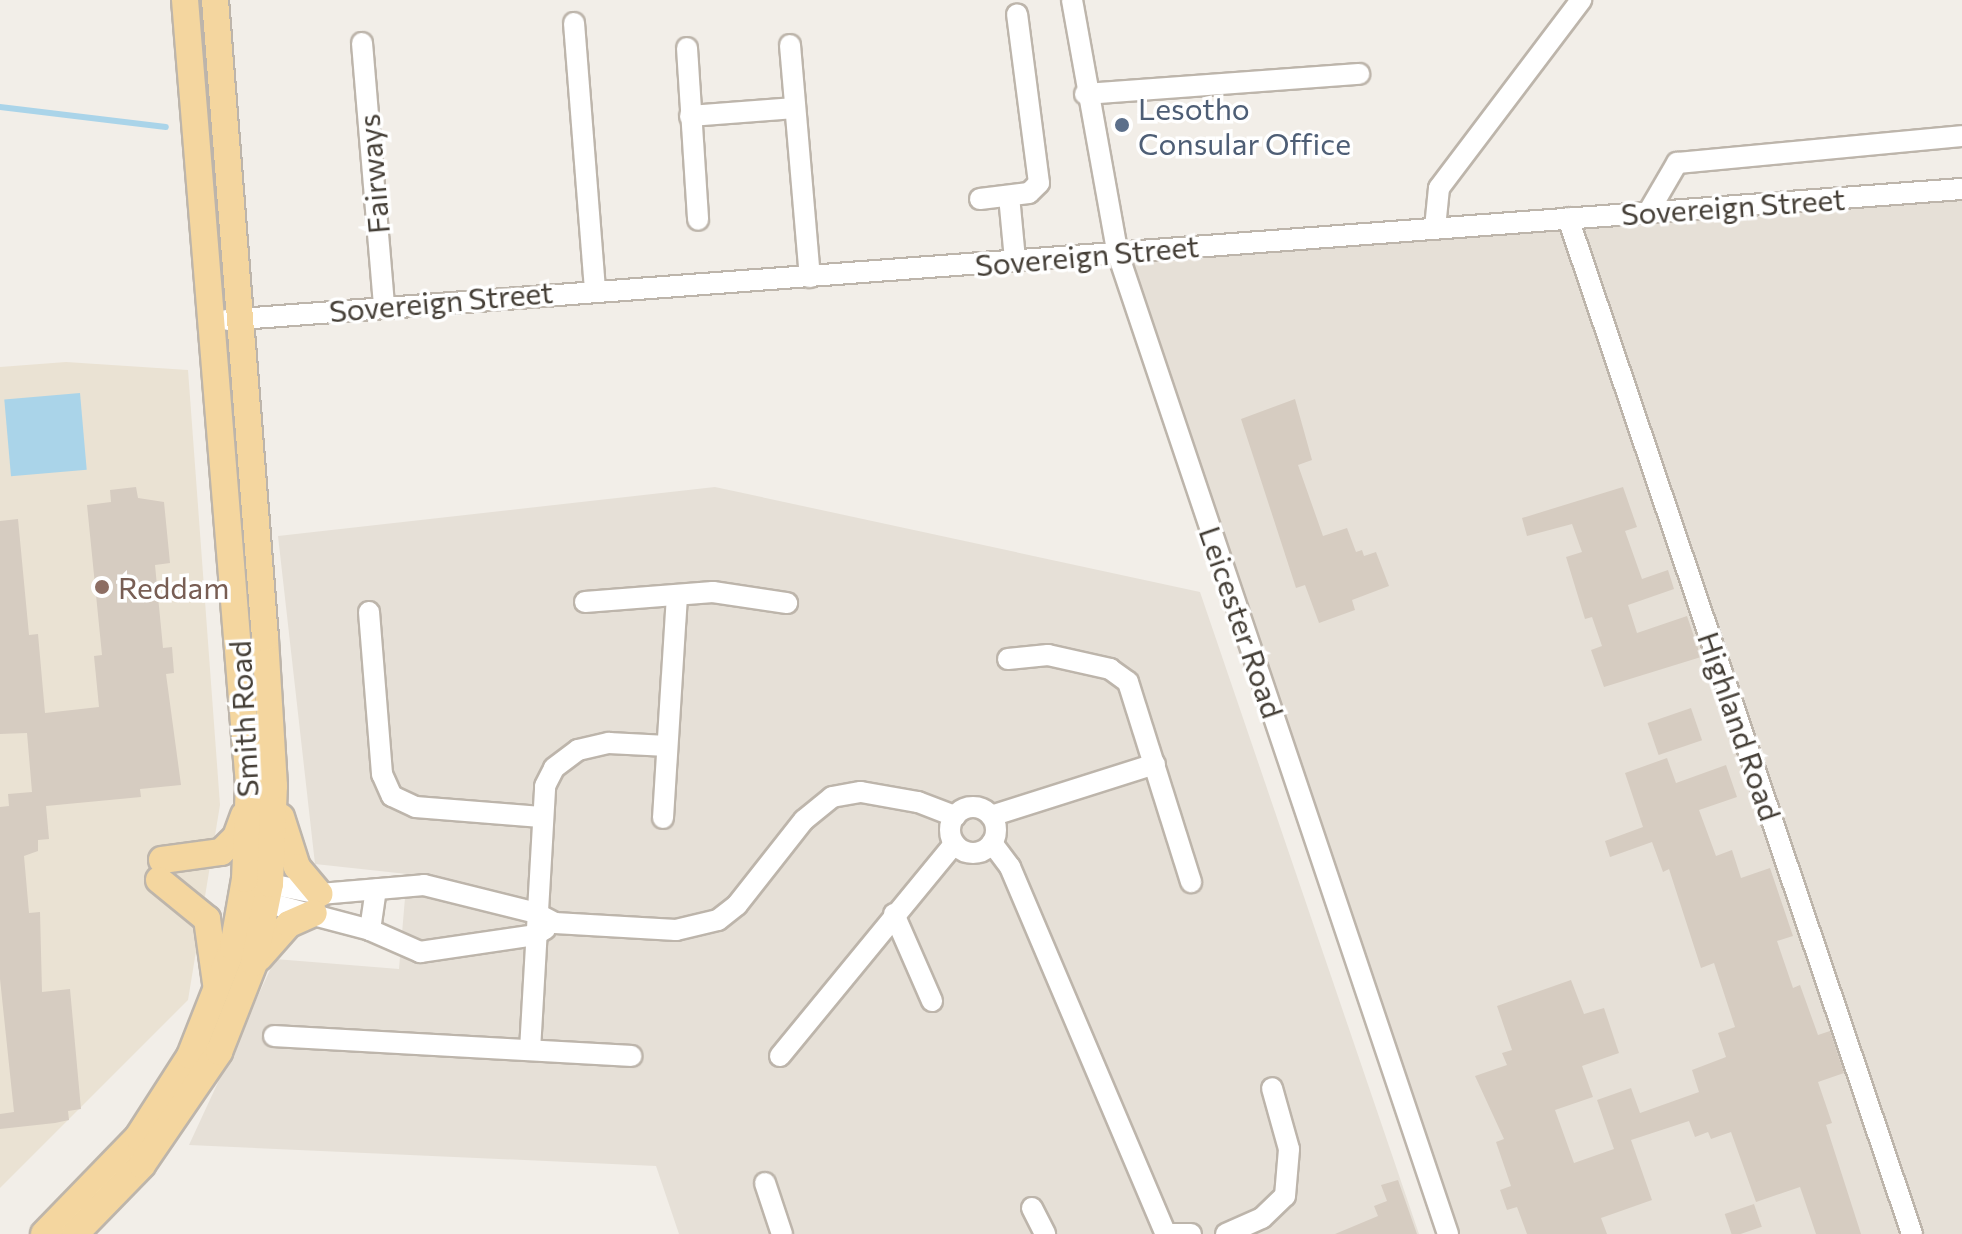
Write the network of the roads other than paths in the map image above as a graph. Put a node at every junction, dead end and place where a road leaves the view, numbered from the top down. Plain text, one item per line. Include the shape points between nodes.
1 (185, 0) edge
2 (215, 0) edge
3 (1072, 0) edge
4 (1581, 0) edge
5 (1017, 14) dead end
6 (574, 23) dead end
7 (362, 43) dead end
8 (790, 45) dead end
9 (687, 48) dead end
10 (1359, 74) dead end
11 (1085, 94) junction
12 (795, 108) junction
13 (690, 116) junction
14 (1962, 136) edge
15 (1962, 189) edge
16 (1009, 196) junction
17 (980, 199) dead end
18 (1649, 211) junction
19 (1568, 218) junction
20 (698, 220) dead end
21 (1435, 228) junction
22 (1117, 251) junction
23 (1015, 260) junction
24 (810, 277) junction
25 (595, 288) junction
26 (384, 306) junction
27 (238, 319) junction
28 (212, 321) junction
29 (677, 596) junction
30 (585, 602) dead end
31 (787, 603) dead end
32 (369, 612) dead end
33 (1008, 659) dead end
34 (667, 746) junction
35 (1155, 764) junction
36 (274, 786) junction
37 (248, 802) junction
38 (955, 816) junction
39 (991, 816) junction
40 (541, 817) junction
41 (663, 818) dead end
42 (992, 843) junction
43 (954, 844) junction
44 (1191, 882) dead end
45 (376, 889) junction
46 (256, 891) junction
47 (317, 904) junction
48 (536, 913) junction
49 (894, 914) junction
50 (555, 923) junction
51 (370, 930) junction
52 (535, 935) junction
53 (254, 963) junction
54 (217, 998) junction
55 (932, 1001) dead end
56 (274, 1036) dead end
57 (530, 1050) junction
58 (631, 1056) dead end
59 (780, 1056) dead end
60 (1272, 1088) dead end
61 (146, 1143) junction
62 (765, 1183) dead end
63 (1032, 1208) dead end
64 (44, 1234) edge
65 (75, 1234) edge
66 (782, 1234) edge
67 (1045, 1234) edge
68 (1165, 1234) edge
69 (1191, 1234) edge
70 (1226, 1234) edge
71 (1448, 1234) edge
72 (1912, 1234) edge

1 - 28 main road, Smith Road
2 - 27 main road, Smith Road
3 - 11 street, Leicester Road
4 - 21 street via 1439,188
5 - 16 street via 1040,177 1034,191
6 - 25 street
7 - 26 street, Fairways
8 - 12 street
9 - 13 street
10 - 11 street
11 - 22 street, Leicester Road
12 - 13 street
12 - 24 street
13 - 20 street
14 - 18 street via 1677,163
15 - 18 street, Sovereign Street
16 - 17 street
16 - 23 street
18 - 19 street, Sovereign Street
19 - 21 street, Sovereign Street
19 - 72 street, Highland Road
21 - 22 street, Sovereign Street
22 - 23 street, Sovereign Street
22 - 71 street, Leicester Road
23 - 24 street, Sovereign Street
24 - 25 street, Sovereign Street
25 - 26 street, Sovereign Street
26 - 27 street, Sovereign Street
27 - 28 street, Sovereign Street
27 - 36 main road, Smith Road
28 - 37 main road, Smith Road
29 - 30 street
29 - 31 street via 729,592
29 - 34 street
32 - 40 street via 382,774 392,796 416,807
33 - 35 street via 1048,655 1119,675 1134,695
34 - 40 street via 609,743 566,756 545,786
34 - 41 street
35 - 39 street
35 - 44 street
36 - 46 main road, Smith Road
36 - 47 main road via 297,867
37 - 46 main road, Smith Road
37 - 54 main road via 236,837 221,852 160,870 207,919
38 - 39 street via 973,807
38 - 43 street via 950,825
38 - 50 street via 918,802 843,792 820,803 737,905 718,920 676,930
39 - 42 street
40 - 48 street
42 - 43 street via 973,854
42 - 68 street via 1010,867
43 - 49 street
45 - 47 street
45 - 48 street via 439,887
45 - 51 street
46 - 47 street
46 - 53 main road, Smith Road
46 - 54 main road, Smith Road
47 - 51 street
47 - 53 main road via 281,931
48 - 50 street
48 - 52 street
49 - 55 street
49 - 59 street
50 - 52 street
51 - 52 street via 420,952
52 - 57 street
53 - 61 main road, Smith Road via 219,1052
54 - 61 main road, Smith Road
56 - 57 street
57 - 58 street
60 - 70 street via 1289,1149 1285,1196 1262,1218
61 - 64 main road, Smith Road
61 - 65 main road, Smith Road
62 - 66 street
63 - 67 street
68 - 69 street

